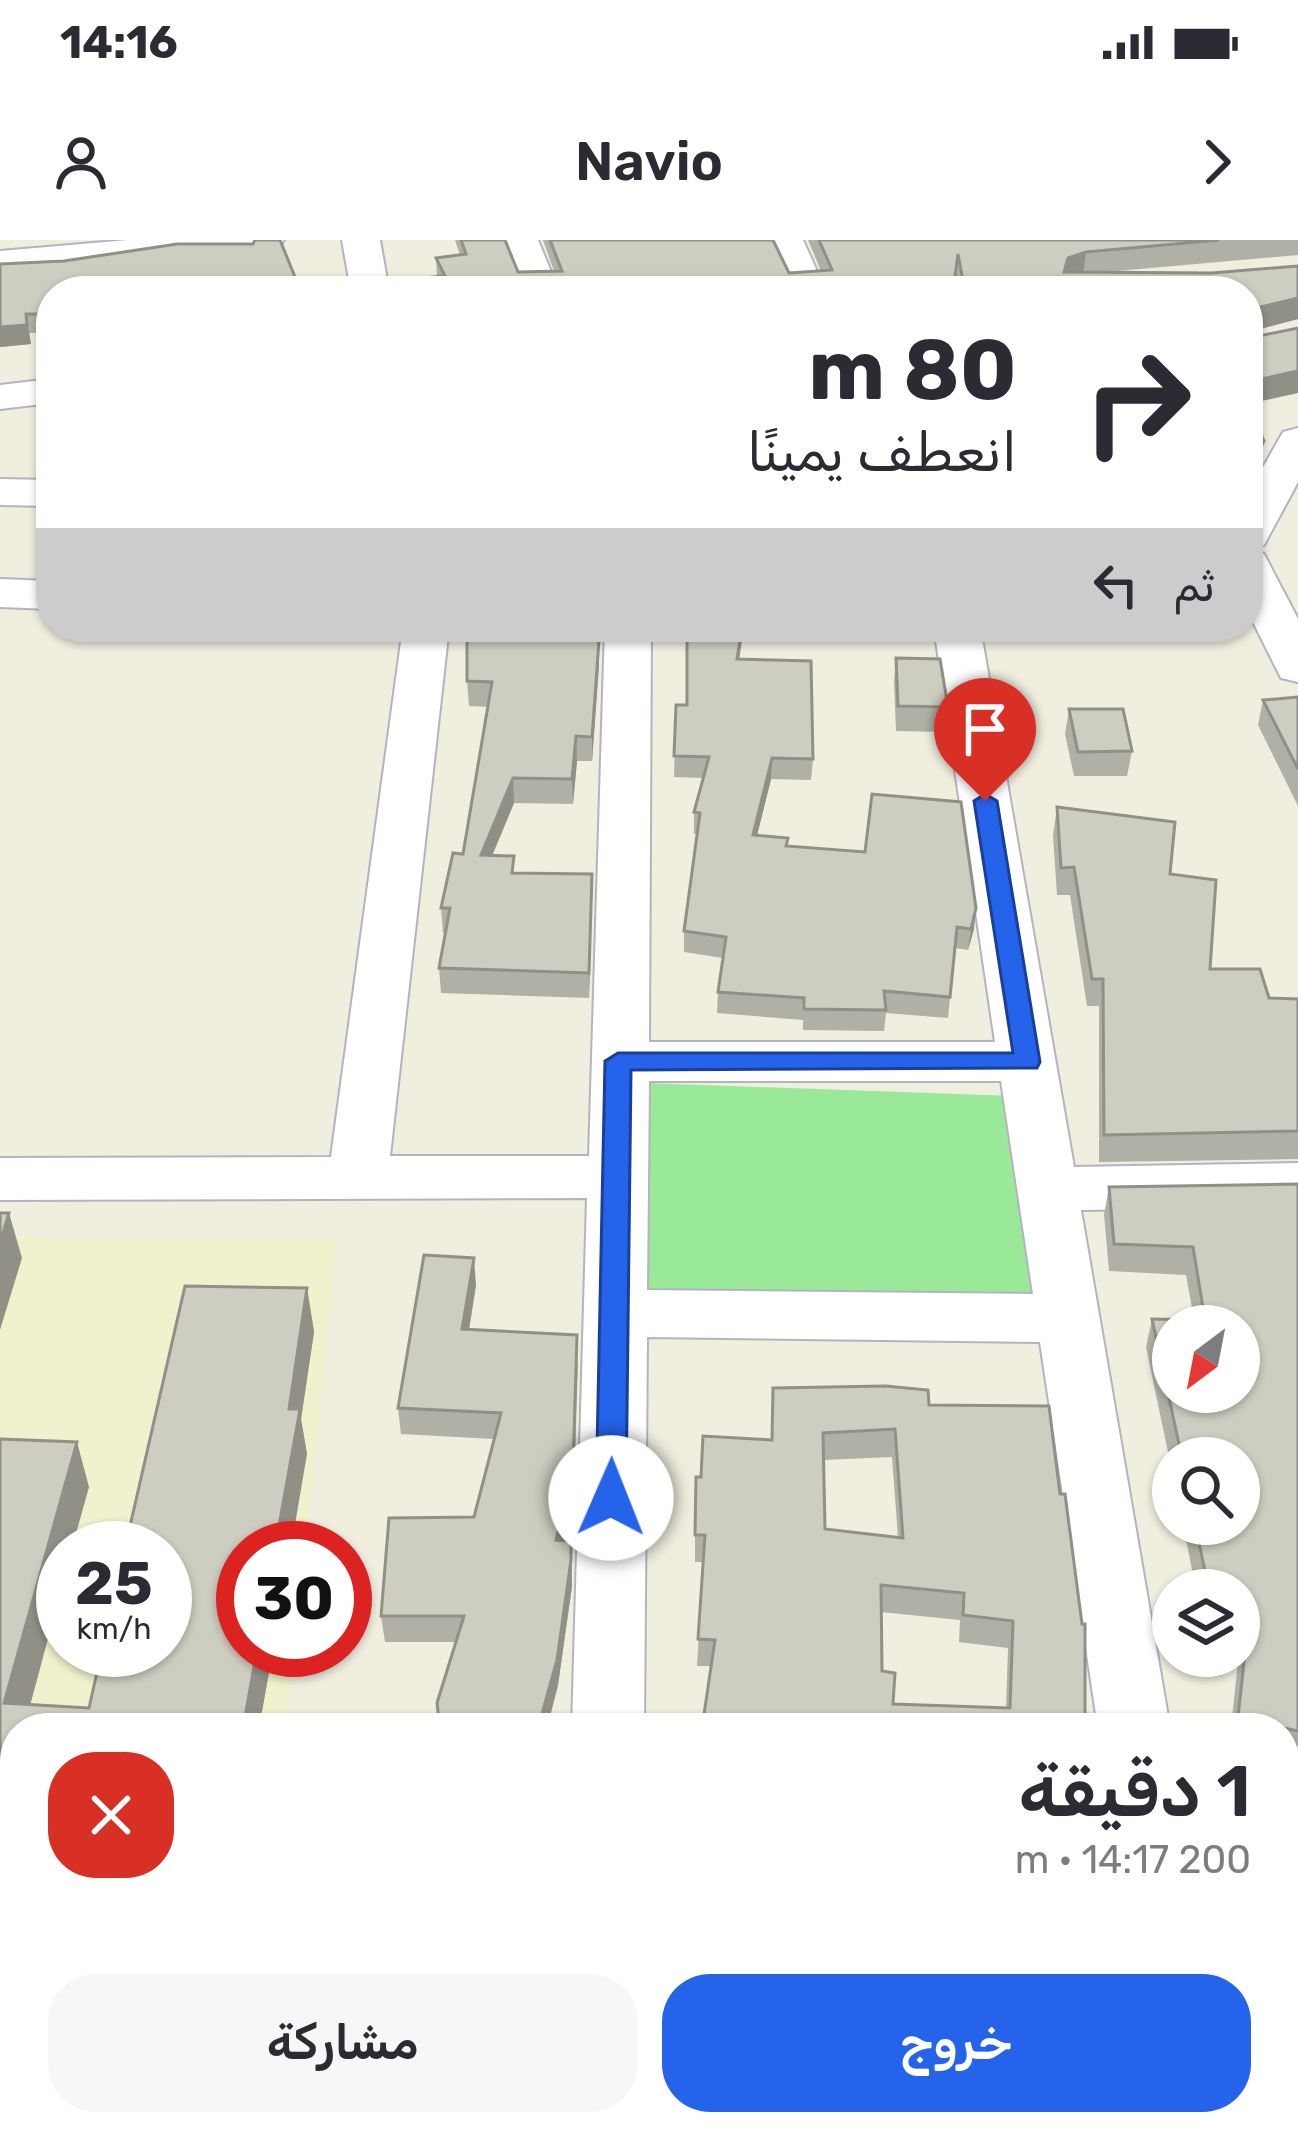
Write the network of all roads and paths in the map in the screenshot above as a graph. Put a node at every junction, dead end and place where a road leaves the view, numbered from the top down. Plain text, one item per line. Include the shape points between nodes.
1 (265, 240) edge
2 (361, 240) edge
3 (519, 240) edge
4 (784, 240) edge
5 (0, 262) edge
6 (367, 276) edge
7 (534, 276) edge
8 (800, 276) edge
9 (36, 393) edge
10 (0, 397) edge
11 (1295, 454) edge
12 (0, 492) edge
13 (36, 493) edge
14 (1263, 510) edge
15 (1263, 586) edge
16 (0, 593) edge
17 (36, 594) edge
18 (1285, 619) edge
19 (424, 642) edge
20 (628, 642) edge
21 (959, 642) edge
22 (1298, 668) edge
23 (618, 1061) junction
24 (1028, 1062) junction
25 (615, 1177) junction
26 (358, 1178) junction
27 (0, 1179) edge
28 (1298, 1185) edge
29 (1051, 1189) junction
30 (614, 1313) junction
31 (1068, 1318) junction
32 (608, 1713) edge
33 (1132, 1713) edge

1 - 5 street
2 - 6 street
3 - 7 street
4 - 8 street
9 - 10 street
11 - 14 street
12 - 13 street
15 - 18 street
16 - 17 street
18 - 22 street
19 - 26 street
20 - 23 street
21 - 24 street
23 - 24 street
23 - 25 street
24 - 29 street
25 - 26 street
25 - 30 street
26 - 27 street
28 - 29 street
29 - 31 street
30 - 31 street
30 - 32 street
31 - 33 street

